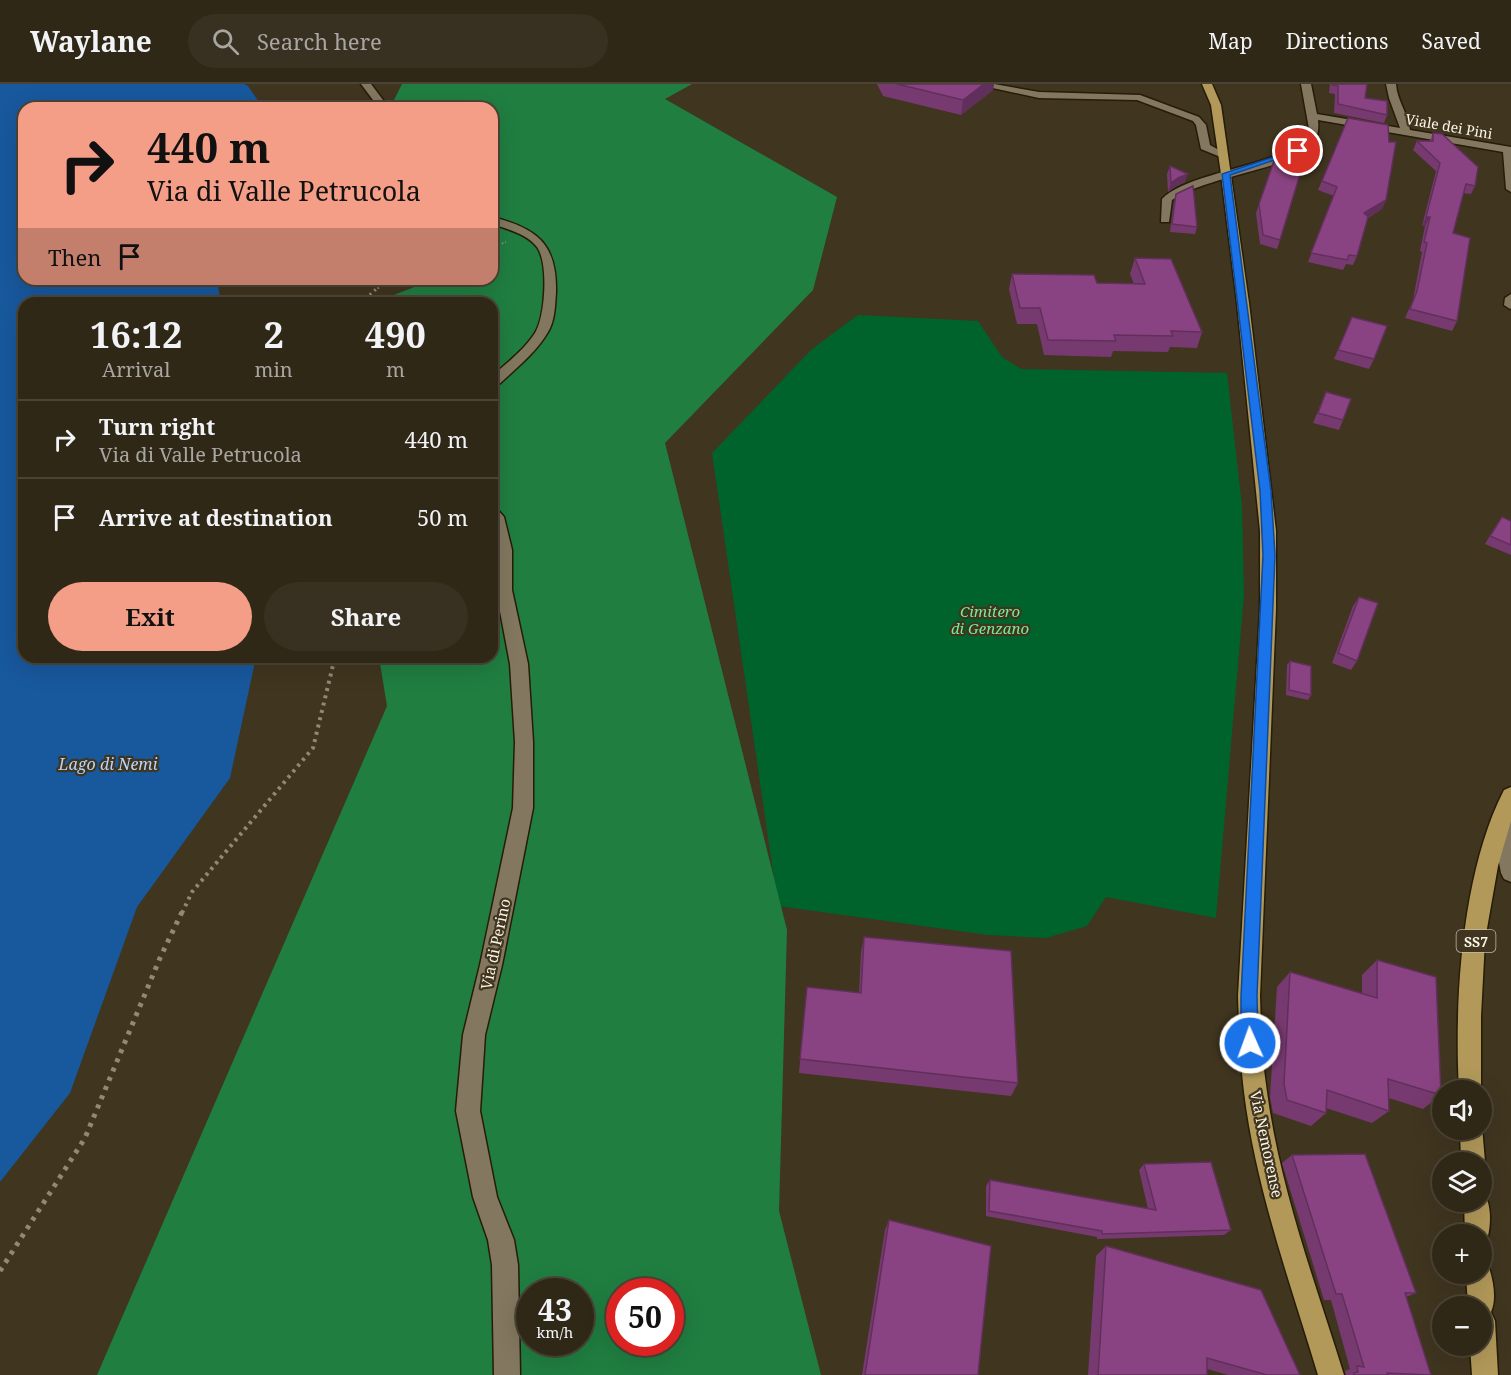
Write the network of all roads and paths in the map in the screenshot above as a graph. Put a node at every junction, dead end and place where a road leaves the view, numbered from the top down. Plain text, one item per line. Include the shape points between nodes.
1 (366, 84) edge
2 (979, 84) edge
3 (1207, 84) edge
4 (1306, 84) edge
5 (1391, 84) edge
6 (380, 102) edge
7 (1312, 116) junction
8 (1405, 132) junction
9 (1509, 150) edge
10 (1223, 155) junction
11 (1226, 174) junction
12 (1511, 189) edge
13 (1165, 220) dead end
14 (498, 222) edge
15 (381, 285) edge
16 (368, 297) edge
17 (498, 377) edge
18 (498, 525) edge
19 (334, 663) edge
20 (1511, 795) edge
21 (1501, 820) junction
22 (1511, 873) edge
23 (1470, 1080) edge
24 (0, 1271) edge
25 (1484, 1356) edge
26 (507, 1375) edge
27 (1331, 1375) edge
28 (1485, 1375) edge

1 - 6 street
2 - 10 street via 1039,95 1146,99 1196,119 1205,147
3 - 10 main road, Via Nemorense via 1216,105
4 - 7 street
5 - 8 street via 1392,99 1404,120
7 - 8 street, Viale dei Pini
7 - 11 street via 1312,138 1301,149
8 - 9 street, Viale dei Pini
9 - 12 street
10 - 11 main road, Via Nemorense
11 - 13 street via 1195,181 1172,194 1166,202
11 - 27 main road, Via Nemorense via 1268,543 1249,996 1251,1052 1272,1174
14 - 17 street via 526,234 542,246 550,284 544,328
15 - 16 path
18 - 26 street, Via di Perino via 504,550 504,590 519,664 524,808 474,1035 468,1111 485,1197 504,1256
19 - 24 path via 313,748 192,891 85,1138
20 - 21 main road, SS7
21 - 22 street
21 - 23 main road, SS7 via 1482,897 1473,964
25 - 28 main road

